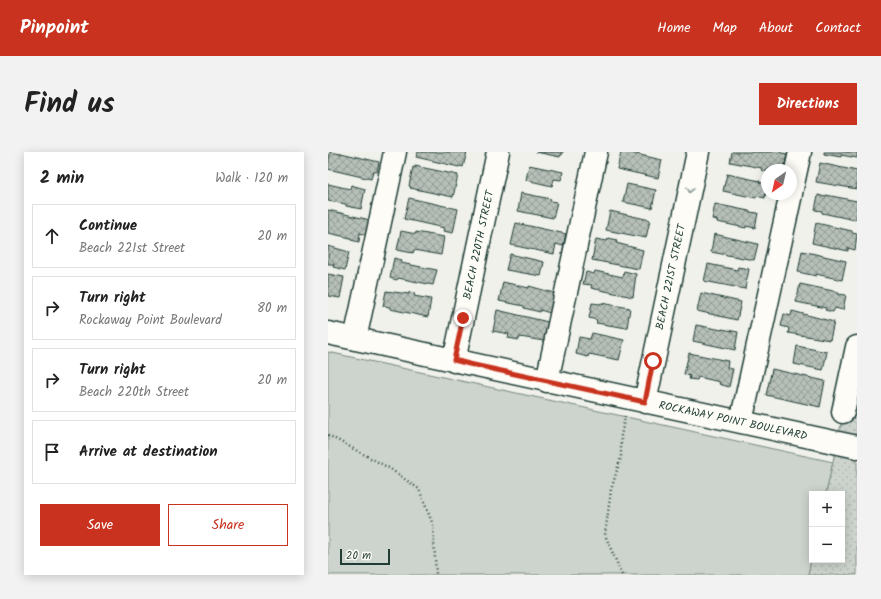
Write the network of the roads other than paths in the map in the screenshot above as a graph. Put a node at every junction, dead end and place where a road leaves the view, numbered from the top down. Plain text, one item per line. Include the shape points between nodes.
1 (395, 152) edge
2 (498, 152) edge
3 (596, 152) edge
4 (698, 152) edge
5 (800, 152) edge
6 (797, 166) edge
7 (790, 200) edge
8 (328, 333) edge
9 (355, 339) junction
10 (857, 347) edge
11 (454, 360) junction
12 (547, 381) junction
13 (636, 406) junction
14 (843, 412) dead end
15 (741, 422) junction
16 (857, 447) edge

1 - 9 street
2 - 11 street, BEACH 220TH STREET
3 - 12 street
4 -> 13 street, BEACH 221ST STREET
5 - 6 street
7 - 15 street
8 - 9 street, ROCKAWAY POINT BOULEVARD
9 - 11 street, ROCKAWAY POINT BOULEVARD
10 - 14 street
11 - 12 street, ROCKAWAY POINT BOULEVARD
12 - 13 street, ROCKAWAY POINT BOULEVARD
13 - 15 street, ROCKAWAY POINT BOULEVARD
15 - 16 street, ROCKAWAY POINT BOULEVARD

